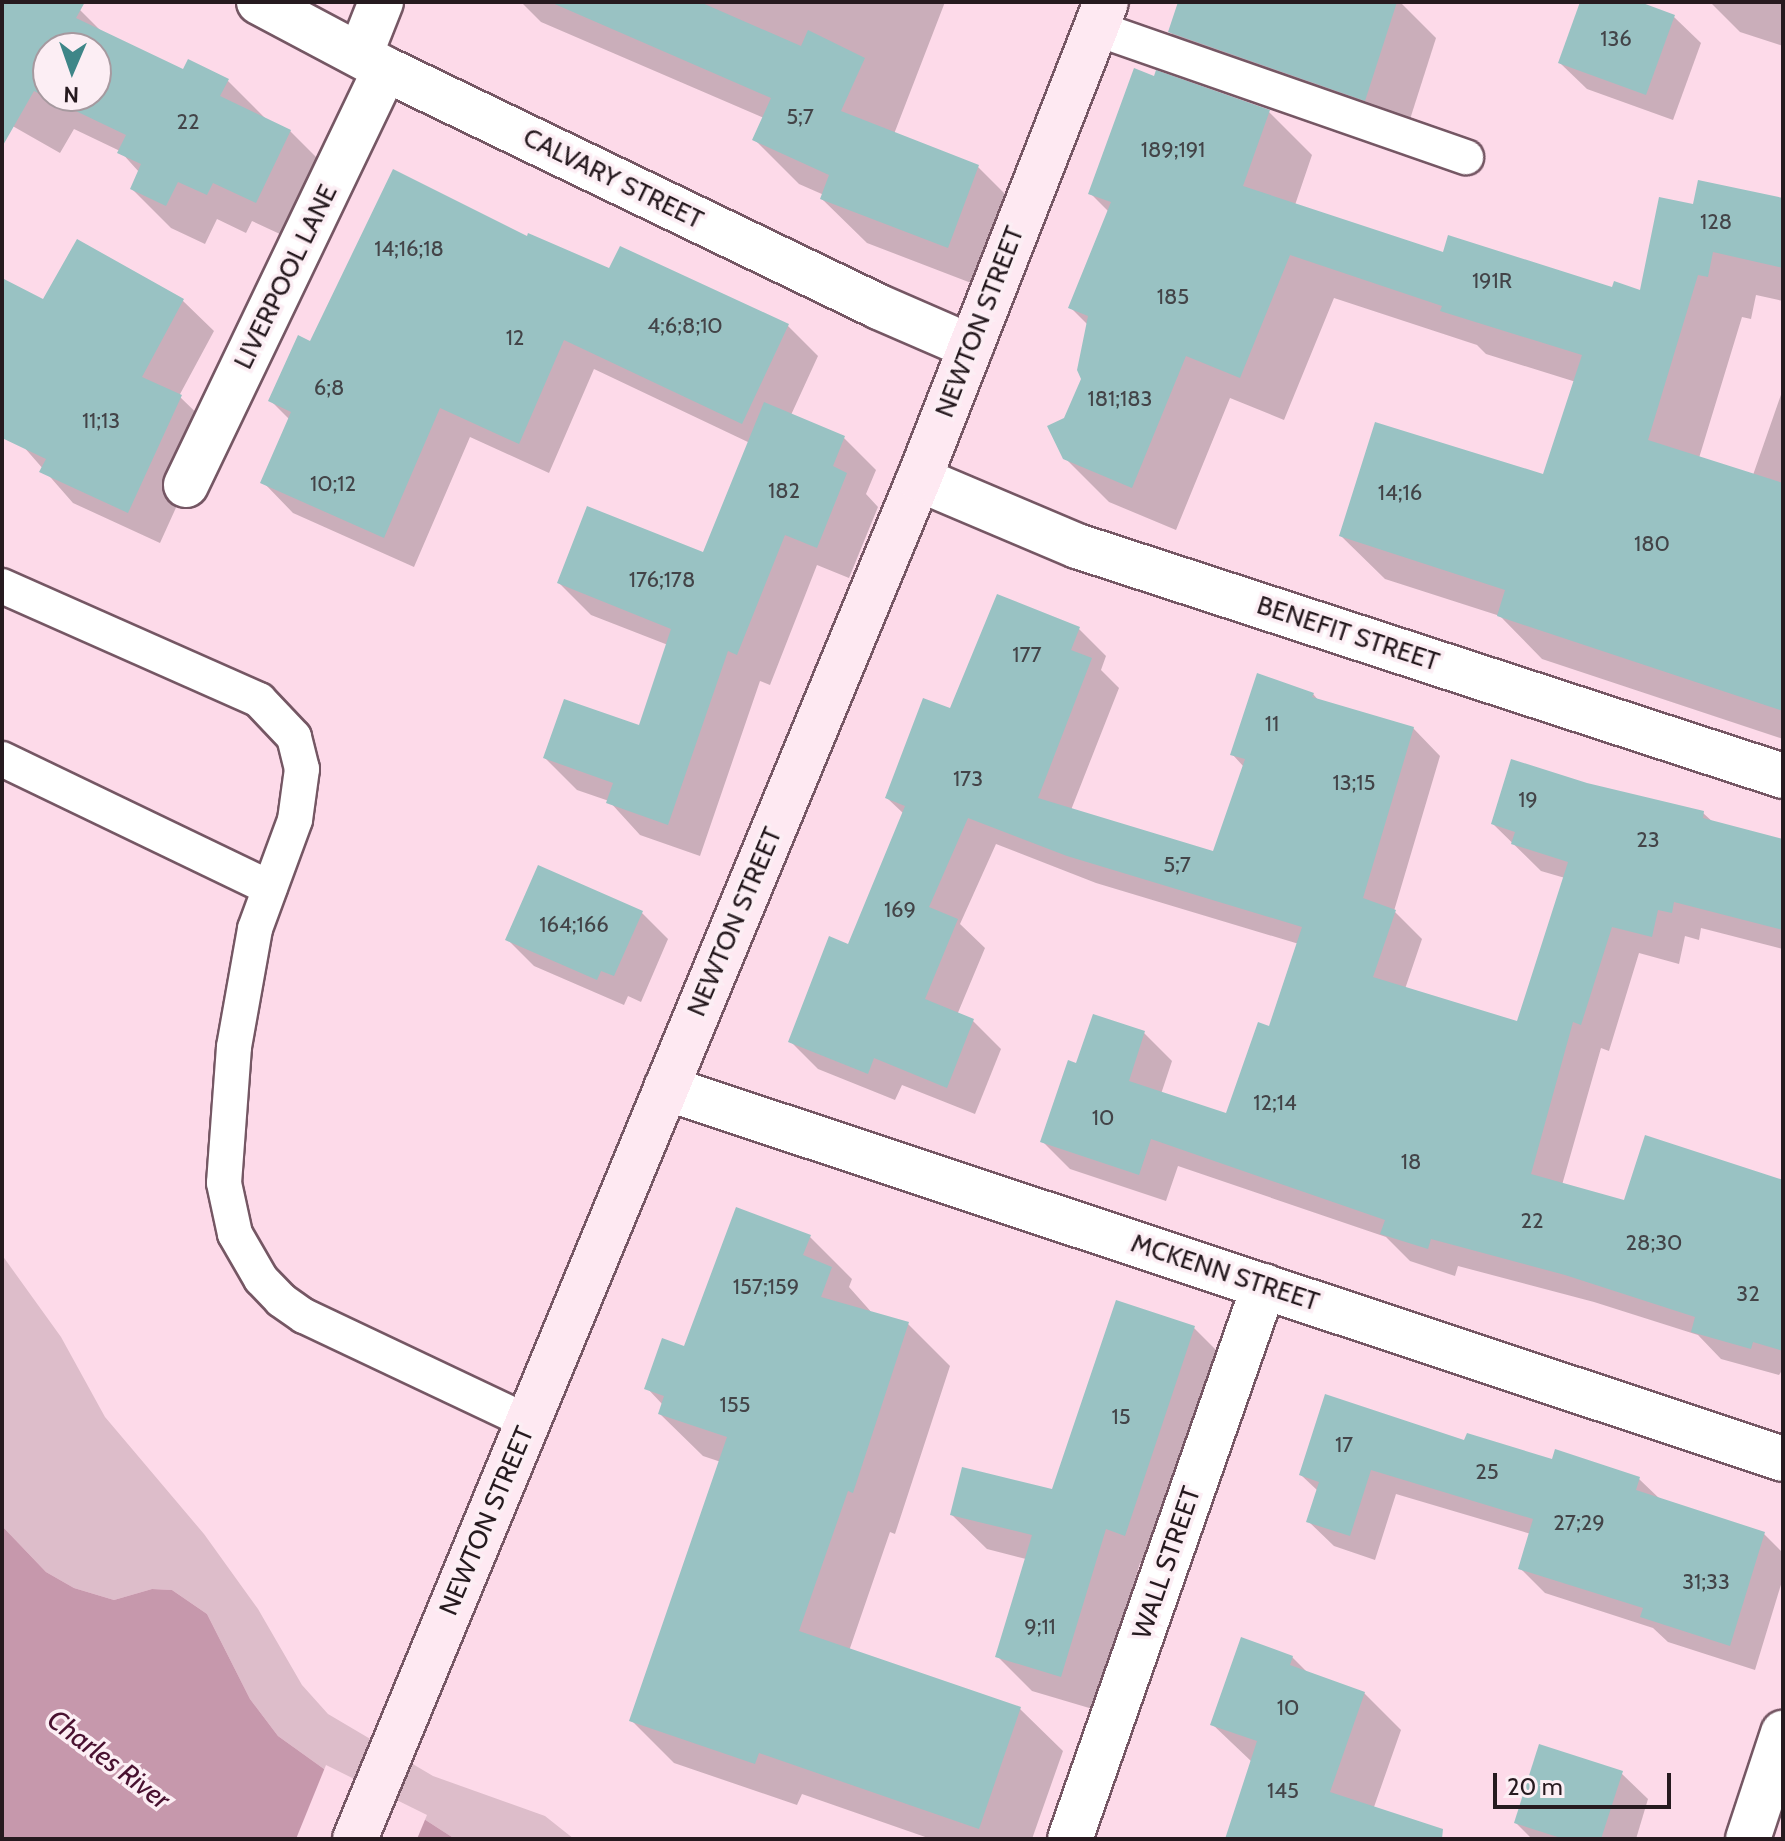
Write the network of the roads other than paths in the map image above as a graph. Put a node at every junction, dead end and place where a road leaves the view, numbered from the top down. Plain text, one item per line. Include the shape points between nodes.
1 (259, 2) edge
2 (381, 2) edge
3 (1101, 15) edge
4 (373, 62) junction
5 (1466, 157) dead end
6 (971, 347) junction
7 (919, 479) junction
8 (186, 485) dead end
9 (2, 586) edge
10 (2, 759) edge
11 (1783, 776) edge
12 (270, 888) junction
13 (666, 1088) junction
14 (1264, 1286) junction
15 (528, 1422) junction
16 (1783, 1459) edge
17 (1783, 1733) edge
18 (355, 1839) edge
19 (1070, 1839) edge
20 (1748, 1839) edge

1 - 4 street, CALVARY STREET
2 - 4 street, LIVERPOOL LANE
3 - 5 lane
3 - 6 main road, NEWTON STREET
4 - 6 street, CALVARY STREET
4 - 8 street, LIVERPOOL LANE
6 - 7 main road, NEWTON STREET
7 - 11 street, BENEFIT STREET via 1066,542
7 - 13 main road, NEWTON STREET
9 - 12 lane via 259,700 294,737 302,769 295,820
10 - 12 lane
12 - 15 lane via 255,929 234,1047 224,1183 235,1234 261,1279 304,1316
13 - 14 street, MCKENN STREET
13 - 15 main road, NEWTON STREET
14 - 16 street, MCKENN STREET
14 - 19 street, WALL STREET
15 - 18 main road, NEWTON STREET
17 - 20 street

